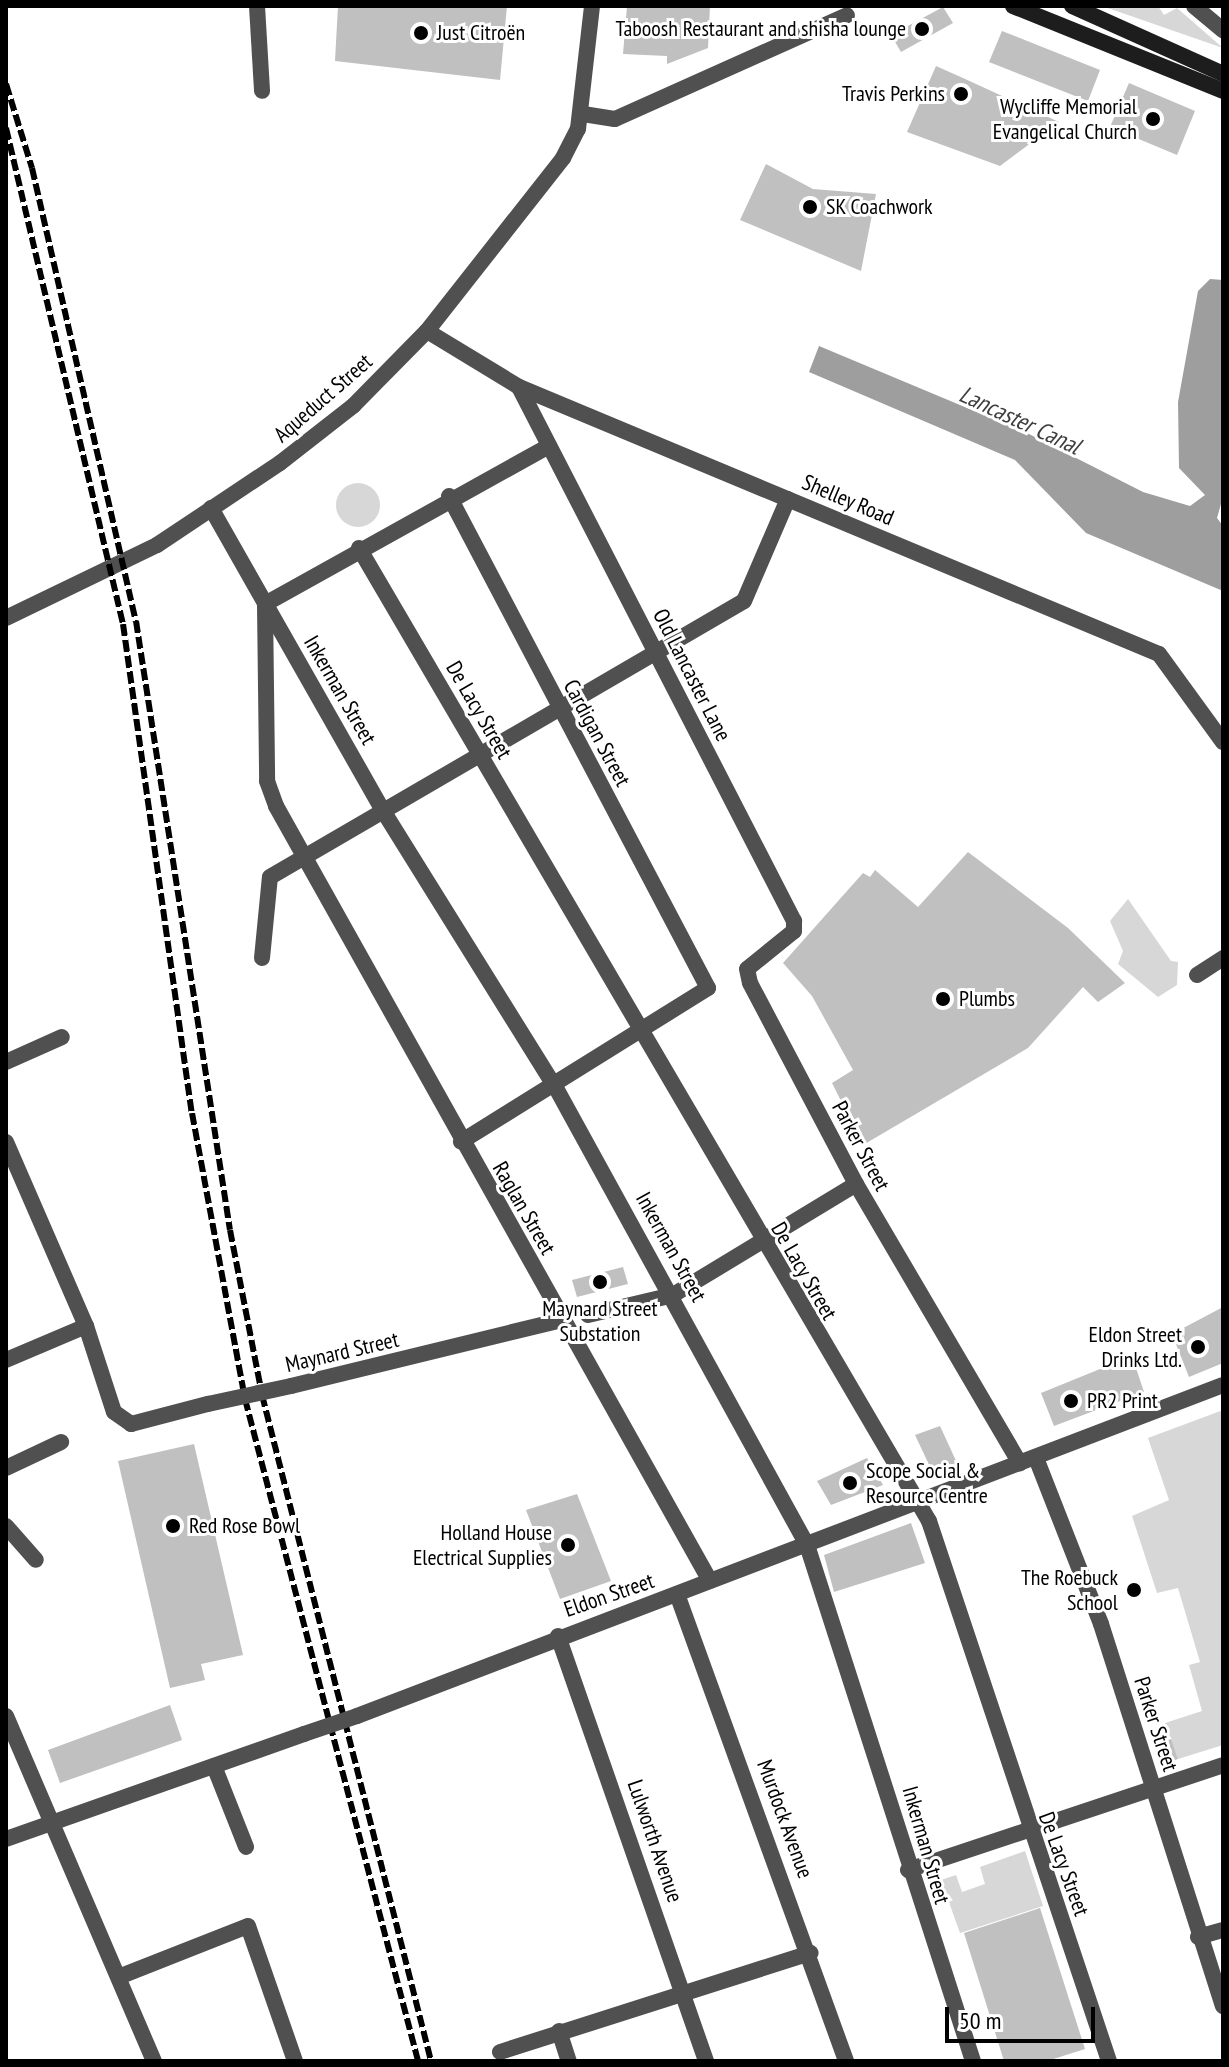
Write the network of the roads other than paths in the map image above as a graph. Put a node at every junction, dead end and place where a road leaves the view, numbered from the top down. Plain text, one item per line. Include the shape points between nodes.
1 (257, 6) edge
2 (592, 6) edge
3 (1013, 6) edge
4 (1072, 6) edge
5 (1194, 6) edge
6 (847, 15) dead end
7 (1223, 30) edge
8 (1223, 74) edge
9 (262, 91) dead end
10 (1223, 91) edge
11 (583, 114) junction
12 (427, 331) junction
13 (519, 387) junction
14 (549, 446) junction
15 (449, 496) junction
16 (788, 499) junction
17 (211, 508) junction
18 (359, 548) junction
19 (265, 604) junction
20 (6, 618) edge
21 (655, 652) junction
22 (558, 707) junction
23 (1223, 742) edge
24 (477, 751) junction
25 (382, 809) junction
26 (302, 855) junction
27 (262, 958) dead end
28 (1223, 958) edge
29 (747, 969) joint
30 (1197, 975) dead end
31 (640, 1031) junction
32 (62, 1037) dead end
33 (6, 1062) edge
34 (556, 1088) junction
35 (6, 1142) edge
36 (461, 1142) junction
37 (856, 1184) junction
38 (763, 1244) junction
39 (673, 1295) junction
40 (588, 1315) dead end
41 (562, 1320) junction
42 (86, 1326) junction
43 (6, 1360) edge
44 (1223, 1385) edge
45 (61, 1442) dead end
46 (1028, 1461) junction
47 (6, 1468) edge
48 (916, 1506) junction
49 (6, 1526) edge
50 (807, 1545) junction
51 (36, 1560) dead end
52 (710, 1581) junction
53 (677, 1594) junction
54 (558, 1636) junction
55 (6, 1716) edge
56 (1223, 1765) edge
57 (214, 1766) junction
58 (1154, 1788) junction
59 (54, 1822) junction
60 (1029, 1831) junction
61 (6, 1839) edge
62 (246, 1847) dead end
63 (908, 1870) junction
64 (1223, 1930) edge
65 (1198, 1937) junction
66 (811, 1953) junction
67 (121, 1976) junction
68 (683, 1990) junction
69 (1223, 2006) edge
70 (559, 2031) junction
71 (500, 2052) dead end
72 (154, 2061) edge
73 (295, 2061) edge
74 (569, 2061) edge
75 (706, 2061) edge
76 (846, 2061) edge
77 (973, 2061) edge
78 (1109, 2061) edge

1 - 9 street
2 - 11 street, Aqueduct Street
3 - 10 main road
4 - 8 main road
5 - 7 street
6 - 11 street via 615,119
11 - 12 street, Aqueduct Street via 563,158
12 - 13 street, Shelley Road
12 - 17 street, Aqueduct Street via 307,445
13 - 14 street, Old Lancaster Lane
13 - 16 street, Shelley Road
14 - 15 street
14 - 21 street, Old Lancaster Lane
15 - 18 street
15 - 22 street, Cardigan Street
16 - 21 street via 744,601
16 - 23 street, Shelley Road via 1159,654
17 - 19 street, Inkerman Street
17 - 20 street, Aqueduct Street via 157,545
18 - 19 street
18 - 24 street, De Lacy Street
19 - 25 street, Inkerman Street
19 - 26 street, Raglan Street via 267,781
21 - 22 street
21 - 29 street, Old Lancaster Lane via 794,921 794,931
22 - 24 street
22 - 31 street, Cardigan Street via 708,988
24 - 25 street
24 - 31 street, De Lacy Street
25 - 26 street
25 - 34 street, Inkerman Street
26 - 27 street via 265,886
26 - 36 street, Raglan Street
28 - 30 street
29 - 37 street, Parker Street
31 - 34 street
31 - 38 street, De Lacy Street
32 - 33 street
34 - 36 street
34 - 39 street, Inkerman Street
35 - 42 street
36 - 41 street, Raglan Street
37 - 38 street
37 - 46 street, Parker Street
38 - 39 street
38 - 48 street, De Lacy Street
39 - 40 street
39 - 50 street, Inkerman Street
41 - 42 street, Maynard Street, bridge via 131,1424 114,1412
41 - 52 street, Raglan Street
42 - 43 street
44 - 46 street, Eldon Street
45 - 47 street
46 - 48 street, Eldon Street
46 - 58 street, Parker Street via 1101,1624
48 - 50 street, Eldon Street
48 - 60 street, De Lacy Street via 929,1521 945,1564
49 - 51 street
50 - 52 street, Eldon Street
50 - 63 street, Inkerman Street
52 - 53 street, Eldon Street
53 - 54 street, Eldon Street
53 - 66 street, Murdock Avenue
54 - 57 street, Eldon Street, bridge
54 - 68 street, Lulworth Avenue
55 - 59 street
56 - 58 street
57 - 59 street, Eldon Street
57 - 62 street
58 - 60 street
58 - 65 street, Parker Street
59 - 61 street, Eldon Street
59 - 67 street
60 - 63 street
60 - 78 street, De Lacy Street
63 - 77 street, Inkerman Street
64 - 65 street
65 - 69 street, Parker Street
66 - 68 street
66 - 76 street, Murdock Avenue
67 - 72 street
67 - 73 street via 248,1926
68 - 70 street
68 - 75 street, Lulworth Avenue
70 - 71 street
70 - 74 street

